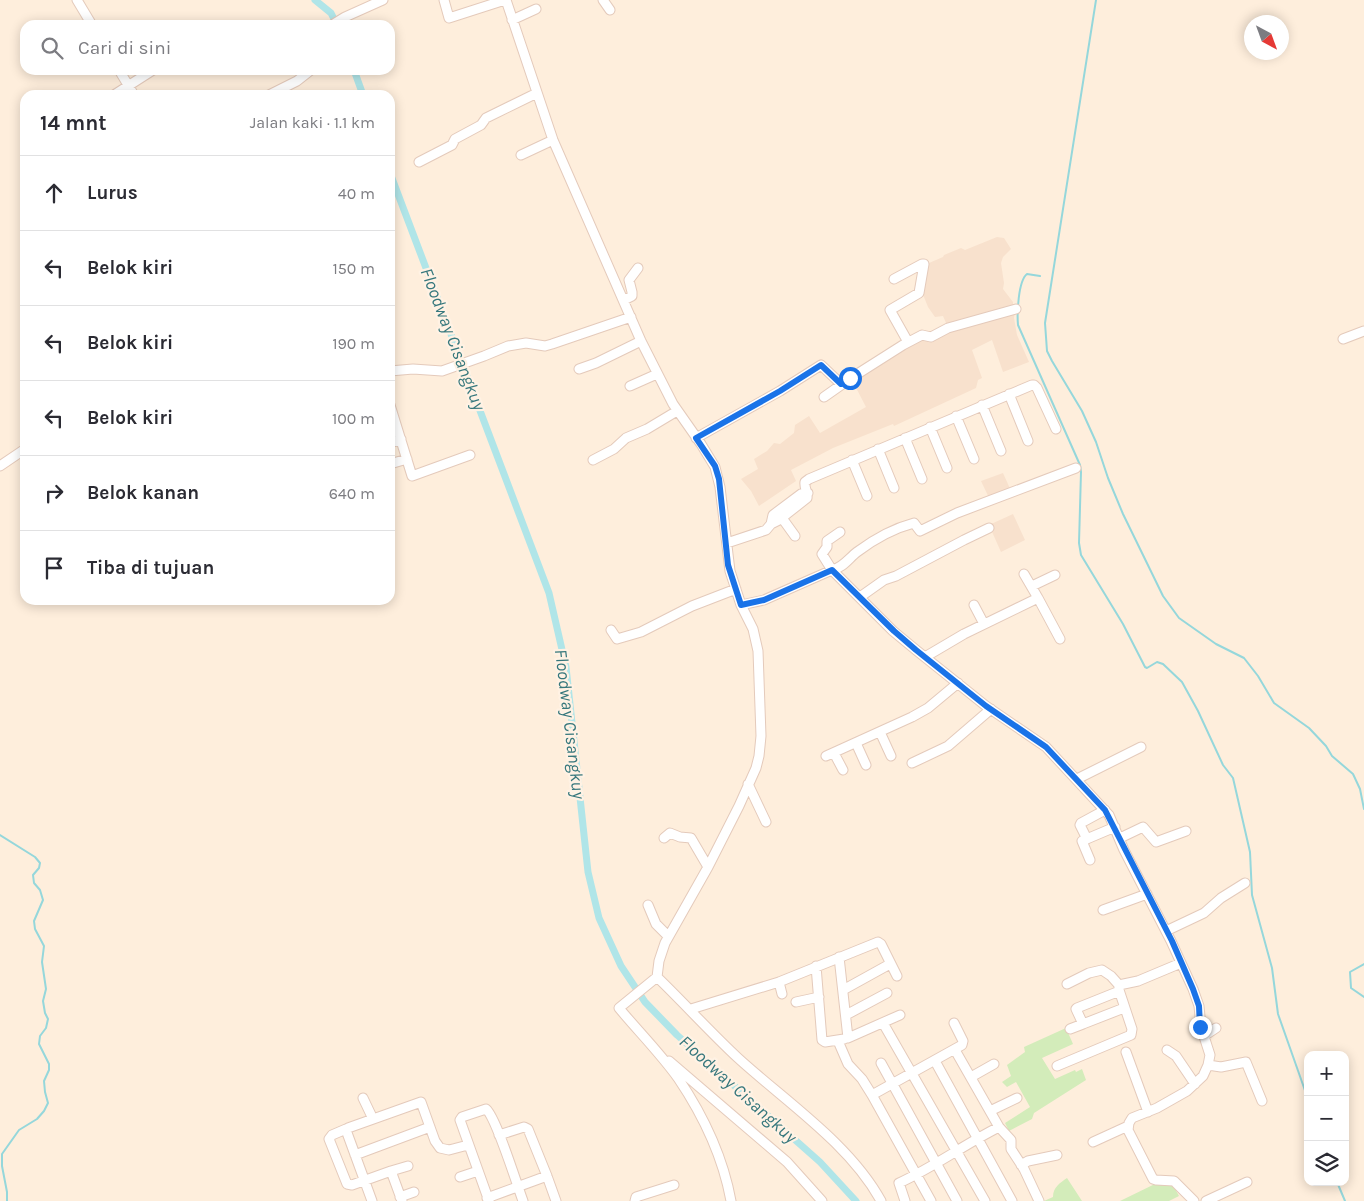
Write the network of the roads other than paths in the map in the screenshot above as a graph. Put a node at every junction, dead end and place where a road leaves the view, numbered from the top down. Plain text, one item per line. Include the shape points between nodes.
1 (78, 0) edge
2 (383, 0) edge
3 (444, 0) edge
4 (506, 0) edge
5 (603, 0) edge
6 (536, 9) dead end
7 (610, 10) dead end
8 (89, 20) edge
9 (340, 20) edge
10 (512, 20) junction
11 (122, 75) edge
12 (145, 75) edge
13 (305, 75) edge
14 (129, 85) junction
15 (122, 90) edge
16 (132, 90) edge
17 (279, 90) edge
18 (537, 93) junction
19 (553, 140) junction
20 (520, 155) dead end
21 (419, 162) dead end
22 (638, 268) dead end
23 (894, 279) dead end
24 (624, 300) junction
25 (1016, 309) dead end
26 (631, 317) junction
27 (1364, 331) edge
28 (1343, 339) dead end
29 (641, 341) junction
30 (908, 342) junction
31 (579, 369) dead end
32 (395, 371) edge
33 (657, 374) junction
34 (841, 384) junction
35 (630, 386) dead end
36 (1009, 394) junction
37 (824, 397) dead end
38 (982, 405) junction
39 (676, 411) junction
40 (956, 416) junction
41 (395, 426) edge
42 (930, 427) junction
43 (1056, 429) dead end
44 (696, 438) junction
45 (905, 438) junction
46 (401, 439) junction
47 (395, 441) edge
48 (1028, 441) dead end
49 (878, 449) junction
50 (1001, 451) dead end
51 (20, 452) edge
52 (470, 455) dead end
53 (407, 458) junction
54 (974, 459) dead end
55 (593, 460) dead end
56 (852, 460) junction
57 (395, 462) edge
58 (0, 466) edge
59 (947, 468) dead end
60 (1076, 468) dead end
61 (922, 479) dead end
62 (894, 488) dead end
63 (808, 493) junction
64 (867, 496) dead end
65 (782, 518) junction
66 (771, 524) junction
67 (988, 528) dead end
68 (840, 532) dead end
69 (795, 536) dead end
70 (727, 543) junction
71 (832, 570) junction
72 (1024, 574) dead end
73 (1055, 574) dead end
74 (1032, 586) junction
75 (736, 590) junction
76 (860, 597) junction
77 (1038, 598) junction
78 (741, 605) junction
79 (974, 605) dead end
80 (984, 624) junction
81 (611, 630) dead end
82 (1060, 639) dead end
83 (925, 657) junction
84 (958, 683) junction
85 (991, 709) junction
86 (880, 732) junction
87 (856, 743) junction
88 (1141, 747) dead end
89 (891, 756) dead end
90 (912, 763) dead end
91 (866, 765) dead end
92 (844, 770) dead end
93 (1077, 780) junction
94 (748, 784) junction
95 (1105, 810) junction
96 (766, 822) dead end
97 (1115, 827) junction
98 (1186, 831) dead end
99 (664, 838) dead end
100 (1087, 838) junction
101 (1120, 838) junction
102 (1090, 860) dead end
103 (708, 867) junction
104 (1245, 882) dead end
105 (1147, 894) junction
106 (648, 905) dead end
107 (1103, 910) dead end
108 (1166, 931) junction
109 (668, 936) junction
110 (839, 957) junction
111 (1181, 963) junction
112 (890, 964) junction
113 (816, 966) junction
114 (897, 976) dead end
115 (655, 978) junction
116 (779, 982) junction
117 (1068, 984) dead end
118 (1119, 987) junction
119 (843, 990) junction
120 (887, 993) dead end
121 (782, 994) dead end
122 (818, 998) junction
123 (796, 1002) dead end
124 (1124, 1008) junction
125 (691, 1009) junction
126 (846, 1015) junction
127 (900, 1015) dead end
128 (883, 1022) junction
129 (954, 1023) dead end
130 (1083, 1024) junction
131 (1216, 1028) dead end
132 (1070, 1029) dead end
133 (1204, 1036) junction
134 (848, 1038) junction
135 (838, 1041) junction
136 (655, 1049) junction
137 (955, 1050) junction
138 (1167, 1050) dead end
139 (1126, 1052) dead end
140 (935, 1061) junction
141 (881, 1063) dead end
142 (994, 1064) dead end
143 (1208, 1065) junction
144 (1057, 1066) dead end
145 (913, 1072) junction
146 (971, 1077) junction
147 (892, 1084) junction
148 (1195, 1084) junction
149 (872, 1095) junction
150 (364, 1098) dead end
151 (1017, 1098) dead end
152 (1262, 1101) dead end
153 (990, 1112) junction
154 (1148, 1112) junction
155 (372, 1119) junction
156 (1128, 1126) junction
157 (430, 1127) junction
158 (999, 1127) junction
159 (346, 1129) junction
160 (499, 1135) junction
161 (978, 1138) junction
162 (1094, 1142) dead end
163 (468, 1145) junction
164 (957, 1152) junction
165 (355, 1155) junction
166 (1057, 1155) dead end
167 (937, 1164) junction
168 (1021, 1165) junction
169 (408, 1166) dead end
170 (391, 1171) junction
171 (478, 1171) junction
172 (917, 1175) junction
173 (547, 1176) junction
174 (460, 1177) dead end
175 (364, 1180) junction
176 (1247, 1182) dead end
177 (674, 1185) dead end
178 (518, 1187) junction
179 (414, 1192) dead end
180 (401, 1199) edge
181 (488, 1199) edge
182 (372, 1201) edge
183 (522, 1201) edge
184 (556, 1201) edge
185 (635, 1201) edge
186 (731, 1201) edge
187 (822, 1201) edge
188 (881, 1201) edge
189 (906, 1201) edge
190 (931, 1201) edge
191 (957, 1201) edge
192 (985, 1201) edge
193 (1012, 1201) edge
194 (1039, 1201) edge
195 (1194, 1201) edge
196 (1206, 1201) edge

1 - 8 street
2 - 9 street
3 - 4 street via 449,18
4 - 10 street
5 - 7 street
6 - 10 street
10 - 18 street
11 - 14 street
12 - 14 street
13 - 17 street
14 - 15 street
14 - 16 street
18 - 19 street
18 - 21 street via 486,118 481,125 455,138 452,145
19 - 20 street
19 - 24 street
22 - 24 street via 629,280 632,296
23 - 30 street via 924,264 920,292 890,310
24 - 26 street
25 - 30 street via 946,328 930,337 922,335
26 - 29 street
26 - 32 street via 545,346 526,343 508,346 442,371
27 - 28 street
29 - 31 street
29 - 33 street
30 - 34 street
33 - 35 street
33 - 39 street
34 - 37 street
34 - 44 street via 821,365
36 - 38 street
36 - 43 street via 1034,385
36 - 48 street
38 - 40 street
38 - 50 street
39 - 44 street
39 - 55 street
40 - 42 street
40 - 54 street
41 - 46 street
42 - 45 street
42 - 59 street
44 - 70 street via 715,466 719,479
45 - 49 street
45 - 61 street
46 - 47 street
46 - 53 street
49 - 56 street
49 - 62 street
51 - 58 street
52 - 53 street via 412,476
53 - 57 street
56 - 63 street via 805,482
56 - 64 street
60 - 71 street via 957,513 920,531 914,524 905,526 879,538 838,569
63 - 65 street via 806,499
63 - 66 street via 801,494 773,515
65 - 66 street
65 - 69 street
66 - 70 street via 766,530
67 - 76 street via 887,578
68 - 71 street via 828,541 822,554
70 - 75 street via 730,572
71 - 76 street
71 - 78 street via 764,600
72 - 74 street
73 - 74 street
74 - 77 street
75 - 78 street
75 - 81 street via 692,606 642,632 617,639
76 - 83 street
77 - 80 street
77 - 82 street
78 - 94 street via 753,629 760,661 760,751
79 - 80 street
80 - 83 street
83 - 84 street
84 - 85 street
84 - 86 street via 928,708
85 - 90 street via 948,746
85 - 93 street via 1046,747
86 - 87 street
86 - 89 street
87 - 91 street
87 - 92 street via 830,755
88 - 93 street
93 - 95 street
94 - 96 street
94 - 103 street
95 - 97 street
95 - 100 street via 1081,823
97 - 100 street
97 - 101 street
98 - 101 street via 1156,842 1143,826
99 - 103 street via 670,833 690,838
100 - 102 street via 1082,844
101 - 105 street
103 - 109 street
104 - 108 street via 1204,913
105 - 107 street
105 - 108 street
106 - 109 street via 656,924
108 - 111 street
109 - 115 street
110 - 112 street via 878,942
110 - 113 street
110 - 119 street
111 - 118 street
111 - 133 street via 1197,1000
112 - 114 street
112 - 119 street
113 - 116 street
113 - 122 street
115 - 125 street
115 - 136 street via 619,1008
116 - 121 street
116 - 125 street
117 - 118 street via 1102,970
118 - 124 street
118 - 130 street via 1110,995 1077,1008
119 - 126 street
120 - 126 street
122 - 123 street
122 - 135 street via 822,1040
124 - 130 street
124 - 144 street via 1131,1034
125 - 188 street via 738,1058 847,1156
126 - 134 street
127 - 128 street
128 - 134 street
128 - 145 street
129 - 137 street via 963,1042
130 - 132 street
131 - 133 street
133 - 143 street via 1210,1055
134 - 135 street
135 - 149 street via 848,1064
136 - 186 street via 678,1078 705,1125
136 - 187 street via 787,1162
137 - 140 street
137 - 146 street
138 - 148 street via 1176,1056
139 - 154 street
140 - 145 street
140 - 161 street
141 - 147 street
142 - 146 street
143 - 148 street
143 - 152 street via 1221,1067 1246,1062
145 - 147 street
145 - 164 street
146 - 153 street
147 - 149 street
147 - 167 street
148 - 154 street
149 - 172 street
150 - 155 street
151 - 153 street
153 - 158 street
154 - 156 street via 1132,1118
155 - 157 street via 421,1102
155 - 159 street
156 - 162 street
156 - 195 street via 1154,1178 1174,1181
157 - 163 street via 440,1148 449,1150
157 - 165 street
158 - 161 street
158 - 168 street via 1010,1140 1010,1149
159 - 165 street
159 - 175 street via 332,1135 329,1141 347,1184
160 - 163 street via 490,1113 485,1109 460,1119
160 - 173 street via 524,1127 528,1129
160 - 178 street
161 - 164 street
161 - 193 street
163 - 171 street
164 - 167 street
164 - 192 street
165 - 175 street
166 - 168 street
167 - 172 street
167 - 191 street
168 - 194 street
169 - 170 street
170 - 175 street
170 - 180 street
171 - 174 street
171 - 181 street
172 - 189 street via 899,1184
172 - 190 street
173 - 178 street
173 - 184 street
175 - 182 street
176 - 196 street
177 - 185 street via 636,1197
178 - 181 street
178 - 183 street
179 - 180 street

